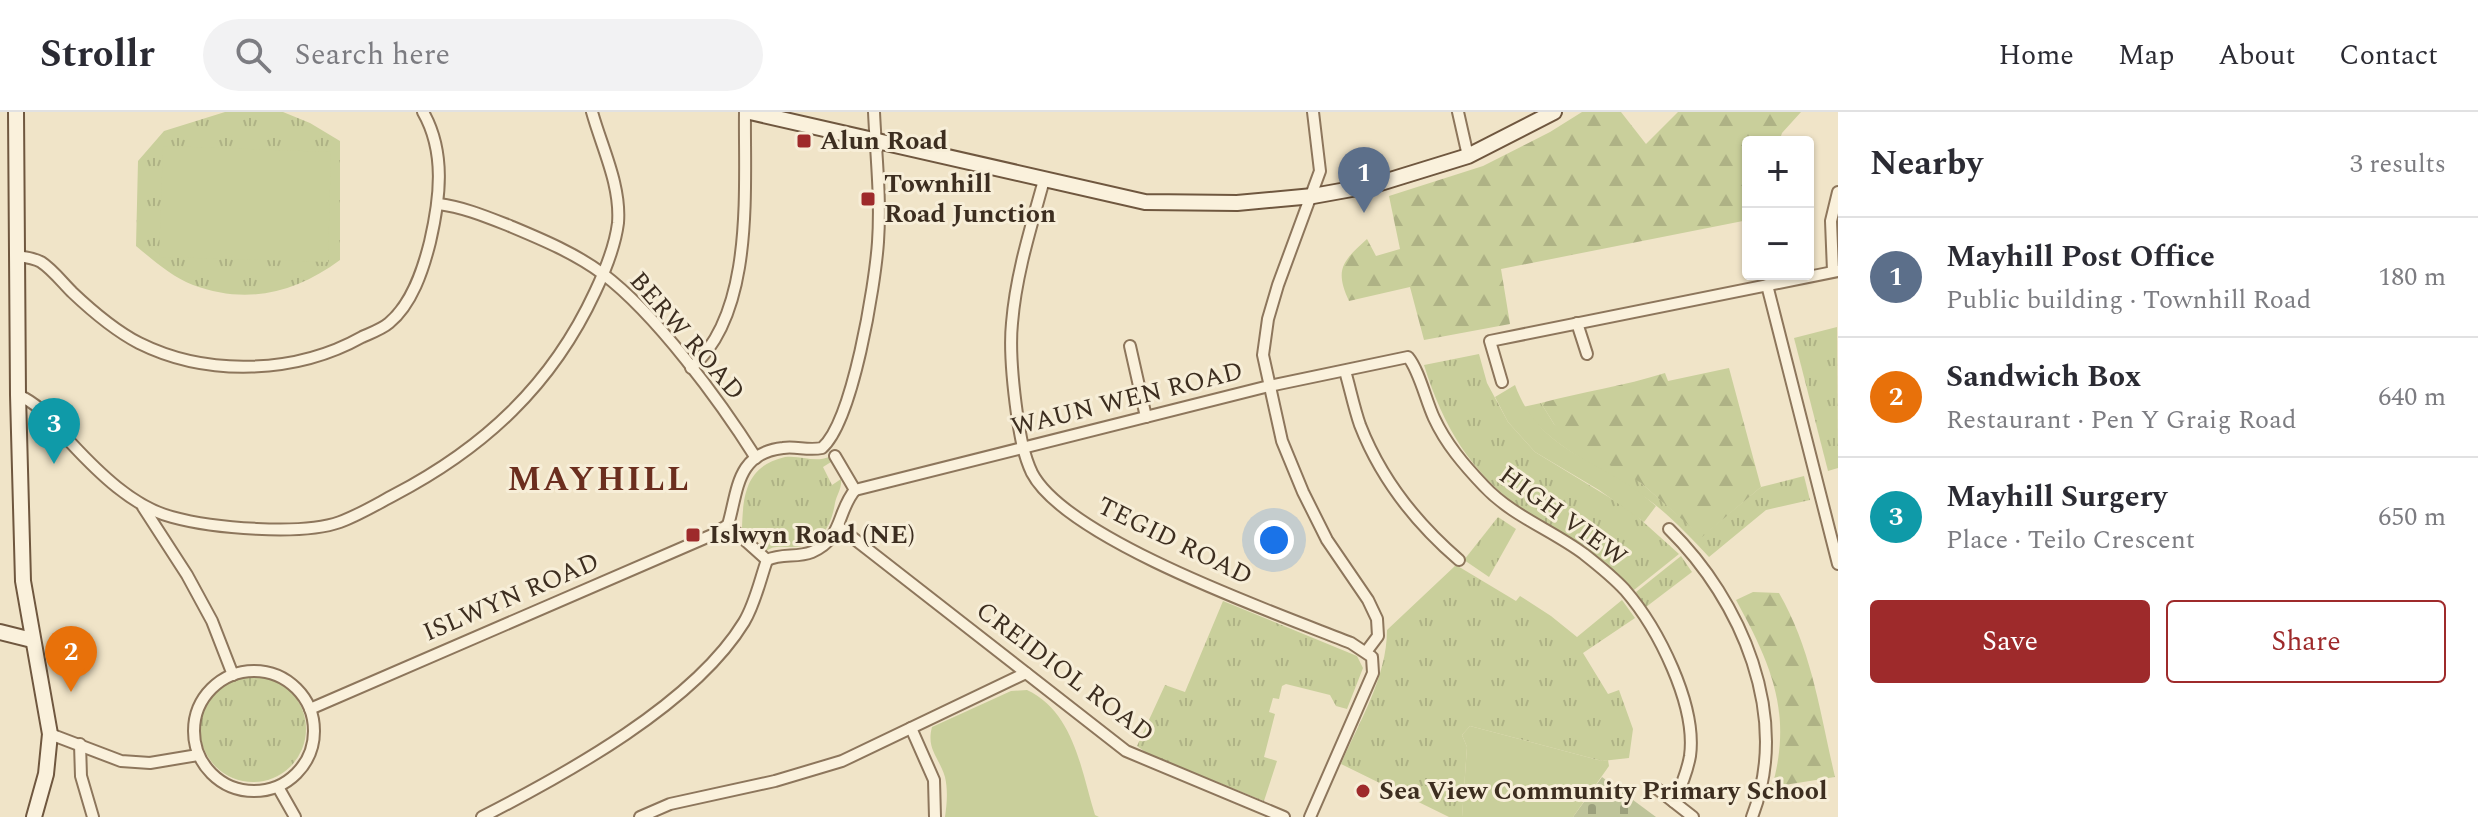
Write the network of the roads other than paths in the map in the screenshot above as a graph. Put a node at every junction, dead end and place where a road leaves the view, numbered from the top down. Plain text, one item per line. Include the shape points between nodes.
1 (16, 112) edge
2 (423, 112) edge
3 (592, 112) edge
4 (748, 112) edge
5 (874, 112) edge
6 (1313, 112) edge
7 (1458, 112) edge
8 (1554, 112) edge
9 (875, 141) junction
10 (1468, 156) junction
11 (1044, 180) junction
12 (1838, 192) edge
13 (1313, 196) junction
14 (439, 204) junction
15 (17, 256) junction
16 (1836, 271) edge
17 (603, 274) junction
18 (1767, 285) junction
19 (1577, 323) junction
20 (1130, 346) dead end
21 (1587, 354) dead end
22 (1411, 359) joint
23 (691, 368) junction
24 (1345, 371) junction
25 (1502, 382) dead end
26 (1269, 386) junction
27 (18, 395) junction
28 (1146, 417) junction
29 (1022, 447) junction
30 (835, 456) dead end
31 (756, 458) junction
32 (855, 490) junction
33 (143, 507) junction
34 (728, 525) junction
35 (839, 527) junction
36 (1669, 529) dead end
37 (767, 560) junction
38 (1459, 560) dead end
39 (1838, 564) edge
40 (0, 632) edge
41 (32, 640) junction
42 (1366, 652) junction
43 (1026, 673) junction
44 (233, 675) junction
45 (310, 709) junction
46 (911, 728) junction
47 (50, 734) junction
48 (80, 744) junction
49 (198, 755) junction
50 (278, 787) junction
51 (1656, 788) dead end
52 (1674, 802) junction
53 (34, 817) edge
54 (93, 817) edge
55 (295, 817) edge
56 (482, 817) edge
57 (640, 817) edge
58 (935, 817) edge
59 (1284, 817) edge
60 (1310, 817) edge
61 (1693, 817) edge
62 (1752, 817) edge

1 - 15 street
2 - 14 street via 435,144
3 - 17 street via 617,199 617,229
4 - 9 street
4 - 23 street via 742,243 734,284 714,342
5 - 9 street
6 - 13 street via 1320,171
7 - 10 street
8 - 10 street
9 - 11 street
9 - 31 street via 878,243 844,410 822,448 779,448
10 - 13 street via 1374,185
11 - 13 street via 1145,202 1237,203
11 - 29 street, TEGID ROAD via 1011,325
12 - 16 street via 1831,221
13 - 26 street via 1268,319 1263,355
14 - 15 street via 425,262 405,304 389,323 317,357 267,367 201,361 140,343 114,328 41,262
14 - 17 street, BERW ROAD via 522,231
15 - 27 street
16 - 18 street
17 - 23 street, BERW ROAD
17 - 33 street via 555,360 513,412 456,459 378,503 338,523 294,528 235,528
18 - 19 street
18 - 39 street
19 - 21 street
19 - 25 street via 1490,341
20 - 28 street
22 - 24 street, WAUN WEN ROAD
22 - 52 street, HIGH VIEW via 1447,443 1487,490 1583,553 1637,605 1678,683 1687,717 1690,754
23 - 31 street, BERW ROAD
24 - 26 street, WAUN WEN ROAD
24 - 38 street via 1360,423 1384,474 1430,535
26 - 28 street, WAUN WEN ROAD
26 - 42 street via 1282,441 1303,492 1377,619 1378,636
27 - 33 street via 40,407 73,445
27 - 41 street via 23,581
28 - 29 street, WAUN WEN ROAD
29 - 32 street, WAUN WEN ROAD
29 - 42 street, TEGID ROAD via 1033,475 1049,495 1099,532 1173,570
30 - 32 street
31 - 34 street via 739,479
32 - 35 street via 844,505
33 - 44 street via 212,621
34 - 37 street
34 - 45 street, ISLWYN ROAD
35 - 37 street via 812,552
35 - 43 street, CREIDIOL ROAD
36 - 62 street via 1686,546 1735,622 1765,703 1764,770
37 - 56 street via 744,622 695,678 595,753
40 - 41 street
41 - 47 street
42 - 60 street via 1372,657 1373,673
43 - 46 street
43 - 59 street, CREIDIOL ROAD via 1126,751
44 - 45 street via 256,670 279,676 297,689
44 - 49 street via 212,686 199,704 193,731
45 - 50 street via 312,747 305,764
46 - 57 street via 808,773 670,804
46 - 58 street via 934,780
47 - 48 street
47 - 53 street
48 - 49 street via 121,761 150,763
48 - 54 street via 81,776
49 - 50 street via 228,786 245,791
50 - 55 street
51 - 52 street
52 - 61 street

